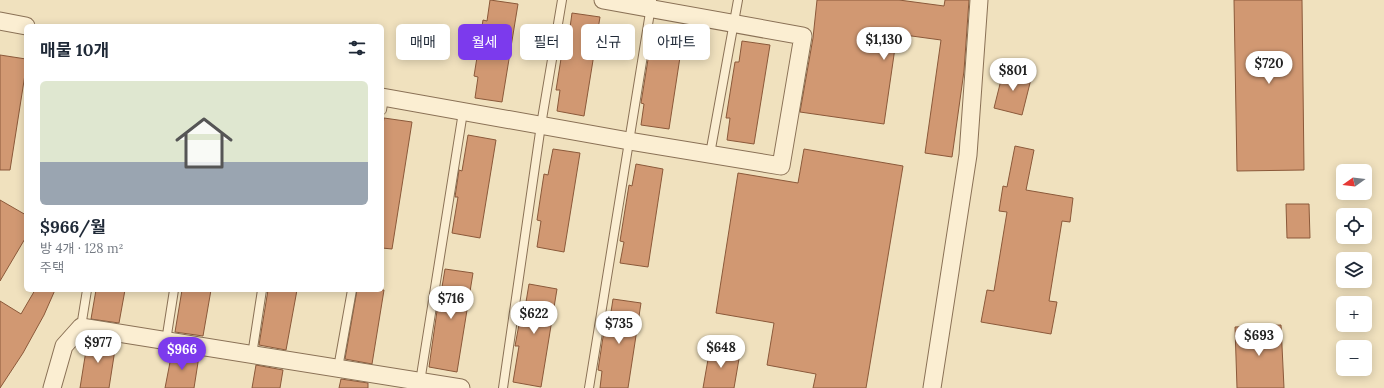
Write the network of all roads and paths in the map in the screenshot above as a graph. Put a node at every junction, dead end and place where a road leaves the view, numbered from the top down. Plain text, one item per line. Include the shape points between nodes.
1 (562, 0) edge
2 (603, 0) edge
3 (738, 0) edge
4 (979, 0) edge
5 (651, 4) edge
6 (0, 21) edge
7 (734, 24) junction
8 (24, 26) edge
9 (384, 102) edge
10 (462, 112) junction
11 (541, 125) junction
12 (629, 141) junction
13 (710, 154) junction
14 (87, 292) edge
15 (174, 292) edge
16 (262, 292) edge
17 (352, 292) edge
18 (81, 327) junction
19 (166, 341) junction
20 (252, 355) junction
21 (338, 368) junction
22 (420, 382) junction
23 (52, 388) edge
24 (461, 388) edge
25 (503, 388) edge
26 (589, 388) edge
27 (932, 388) edge

1 - 11 lane
2 - 5 street
3 - 7 lane
4 - 27 street via 968,155
5 - 7 street
5 - 12 lane
6 - 8 street
7 - 13 lane
7 - 13 street via 803,36 781,166
9 - 10 street
10 - 11 street
10 - 22 lane
11 - 12 street
11 - 25 lane
12 - 13 street
12 - 26 lane
14 - 18 lane
15 - 19 lane
16 - 20 lane
17 - 21 lane
18 - 19 street
18 - 23 street via 64,346
19 - 20 street
20 - 21 street
21 - 22 street
22 - 24 street

